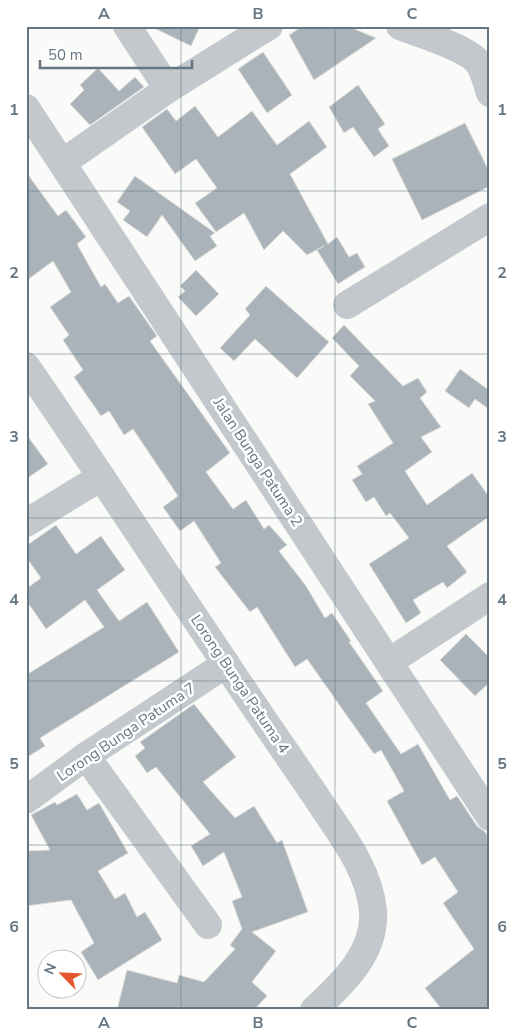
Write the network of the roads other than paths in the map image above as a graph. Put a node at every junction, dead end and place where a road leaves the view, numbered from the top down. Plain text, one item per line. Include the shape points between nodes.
1 (127, 26) edge
2 (269, 26) edge
3 (400, 26) edge
4 (168, 90) junction
5 (490, 92) edge
6 (26, 108) edge
7 (62, 163) junction
8 (490, 217) edge
9 (347, 304) dead end
10 (26, 366) edge
11 (101, 477) junction
12 (26, 523) edge
13 (490, 596) edge
14 (389, 662) junction
15 (226, 664) junction
16 (86, 756) junction
17 (26, 800) edge
18 (490, 817) edge
19 (208, 925) dead end
20 (314, 1010) edge

1 - 4 street
2 - 4 street
3 - 5 street via 467,53 483,70
4 - 7 street
6 - 7 street, Jalan Bunga Patuma 2
7 - 14 street, Jalan Bunga Patuma 2
8 - 9 street
10 - 11 street, Lorong Bunga Patuma 4
11 - 12 street
11 - 15 street, Lorong Bunga Patuma 4
13 - 14 street
14 - 18 street, Jalan Bunga Patuma 2
15 - 16 street, Lorong Bunga Patuma 7
15 - 20 street, Lorong Bunga Patuma 4 via 351,850 367,880 373,913 367,944 357,966
16 - 17 street, Lorong Bunga Patuma 7
16 - 19 street

